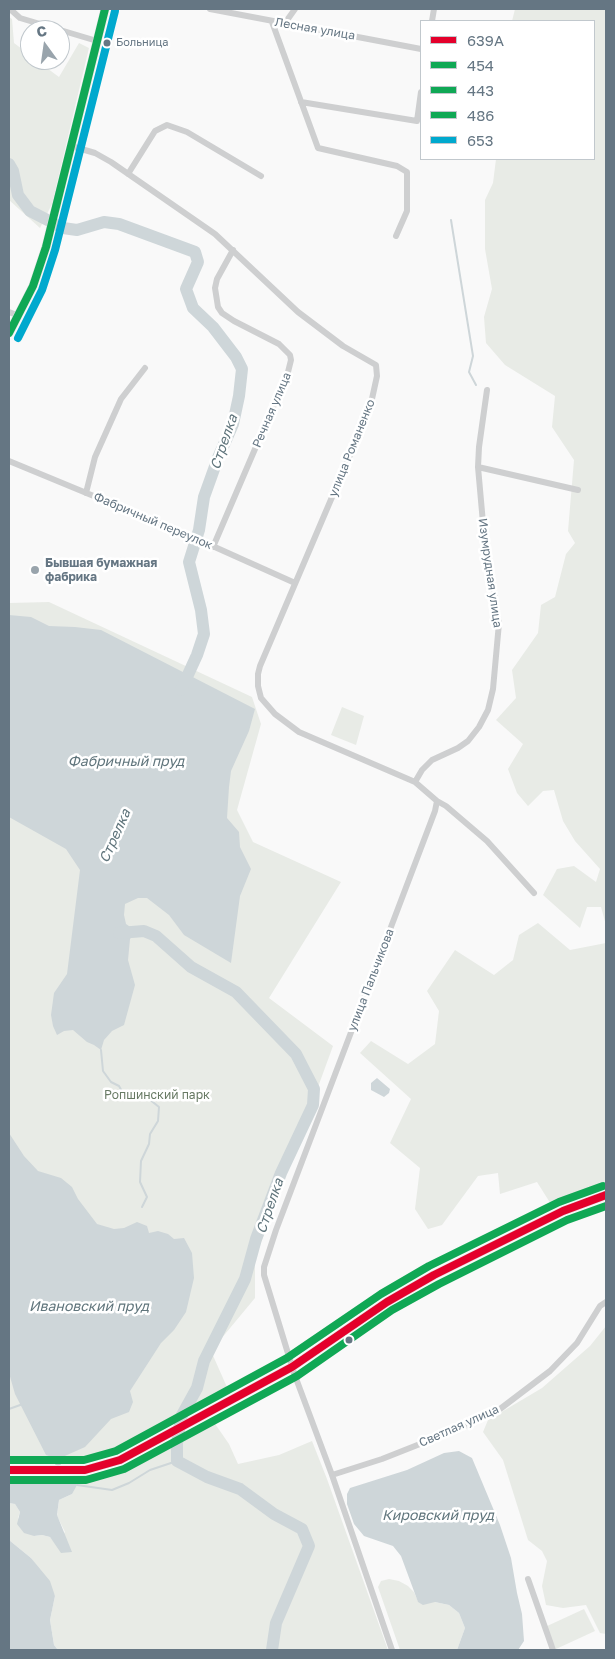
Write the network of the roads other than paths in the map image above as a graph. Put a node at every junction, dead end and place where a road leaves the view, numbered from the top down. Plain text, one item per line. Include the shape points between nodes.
1 (10, 9) edge
2 (105, 9) edge
3 (210, 9) edge
4 (295, 9) edge
5 (272, 22) junction
6 (285, 24) junction
7 (97, 41) junction
8 (420, 49) edge
9 (420, 99) edge
10 (301, 102) junction
11 (71, 146) junction
12 (128, 174) junction
13 (261, 176) dead end
14 (396, 236) dead end
15 (233, 250) junction
16 (9, 312) edge
17 (19, 316) junction
18 (9, 333) edge
19 (145, 368) dead end
20 (487, 390) dead end
21 (9, 461) edge
22 (478, 467) junction
23 (578, 490) dead end
24 (86, 493) junction
25 (210, 545) junction
26 (295, 583) junction
27 (415, 782) junction
28 (437, 801) junction
29 (534, 893) dead end
30 (606, 1195) edge
31 (606, 1302) edge
32 (292, 1367) junction
33 (9, 1470) edge
34 (332, 1475) junction
35 (528, 1579) dead end
36 (392, 1650) edge
37 (553, 1650) edge

1 - 7 street via 20,18
2 - 7 main road
3 - 5 street, Лесная улица
4 - 6 street
5 - 6 street, Лесная улица
5 - 10 street
6 - 8 street, Лесная улица
7 - 11 main road
9 - 10 street via 417,121
10 - 14 street via 318,148 397,166 406,172 407,211
11 - 12 street, улица Романенко via 95,153
11 - 17 main road via 46,246
12 - 13 street via 155,131 167,125 187,132
12 - 15 street, улица Романенко
15 - 25 street, Речная улица via 217,279 218,307 234,321 279,344 291,360
15 - 26 street, улица Романенко via 298,312 342,346 376,365 377,376 370,408
16 - 17 street
17 - 18 main road
19 - 24 street via 121,399 95,457
20 - 22 street, Изумрудная улица
21 - 24 street, Фабричный переулок
22 - 23 street
22 - 27 street, Изумрудная улица via 484,532 499,623 493,688 488,710 479,727 458,748 432,760
24 - 25 street, Фабричный переулок
25 - 26 street, Фабричный переулок
26 - 27 street, улица Романенко via 260,666 258,686 261,698 275,714 299,732
27 - 28 street
28 - 29 street via 487,841
28 - 32 street, улица Пальчикова via 264,1267 265,1280
30 - 32 main road via 563,1212 434,1275 387,1302
31 - 34 street, Светлая улица via 550,1372 500,1409 391,1456
32 - 33 main road via 120,1460 84,1470
32 - 34 street, улица Пальчикова
34 - 36 street, улица Пальчикова
35 - 37 street

